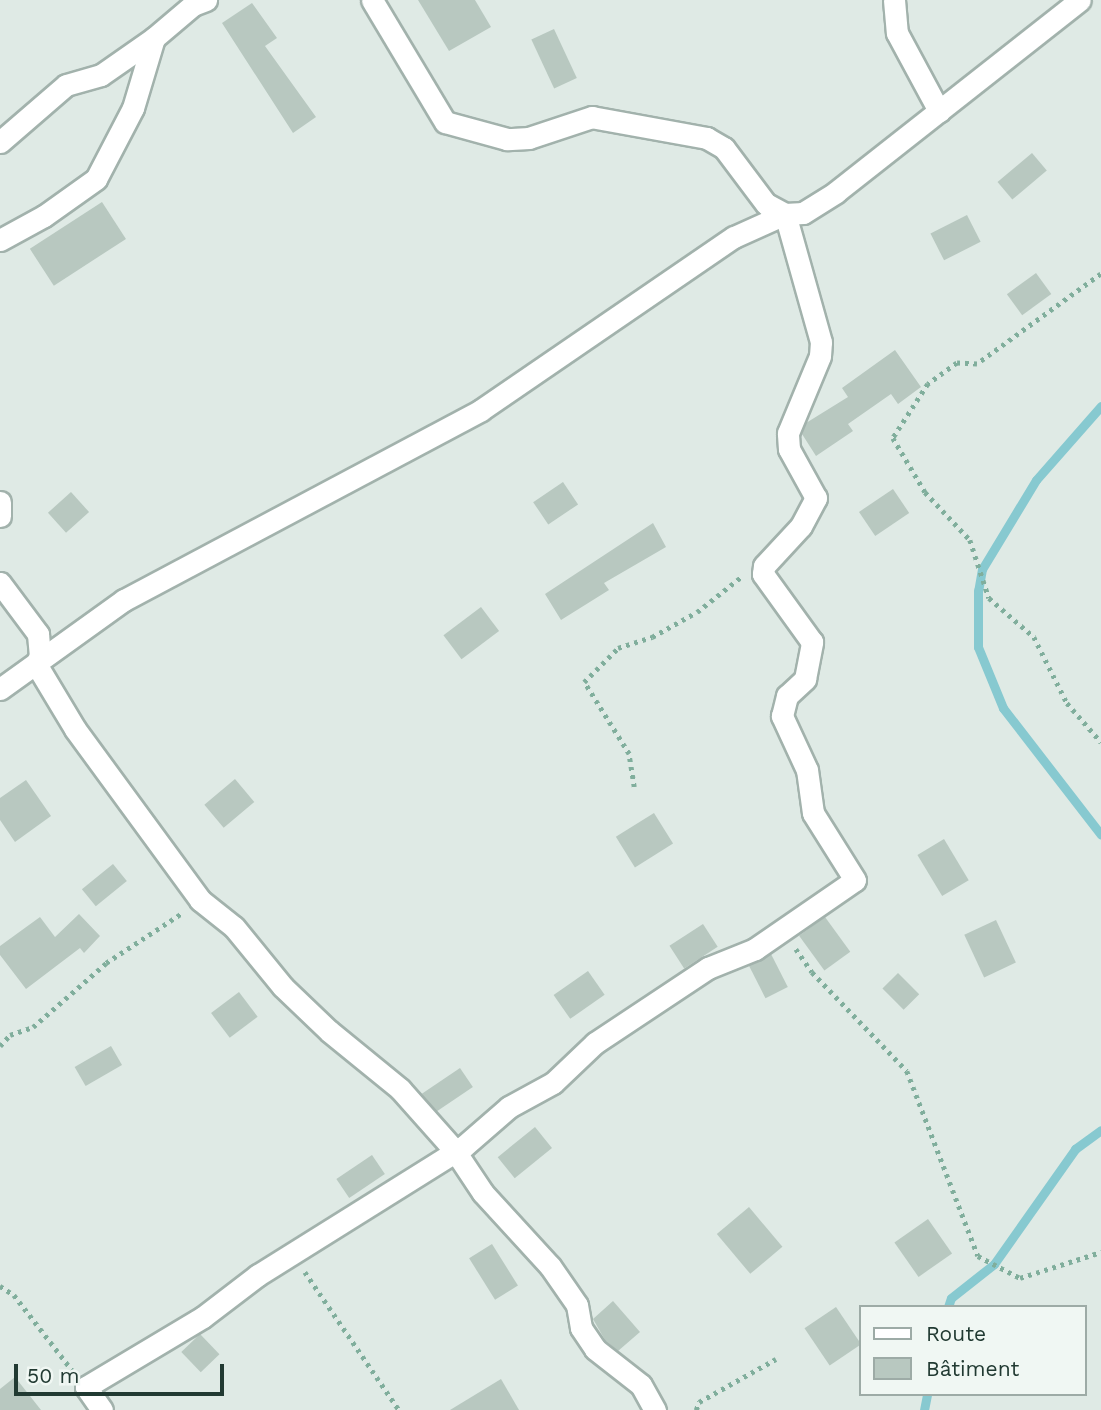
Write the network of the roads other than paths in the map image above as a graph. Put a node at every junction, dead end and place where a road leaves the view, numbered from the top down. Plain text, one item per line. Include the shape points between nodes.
1 (206, 0) edge
2 (372, 0) edge
3 (894, 0) edge
4 (1080, 0) edge
5 (154, 38) junction
6 (939, 111) junction
7 (0, 142) edge
8 (785, 214) junction
9 (0, 240) edge
10 (0, 502) edge
11 (0, 516) edge
12 (0, 583) edge
13 (36, 664) junction
14 (0, 689) edge
15 (455, 1152) junction
16 (102, 1410) edge
17 (655, 1410) edge

1 - 5 street via 192,5
2 - 8 street via 445,122 507,139 529,138 592,117 707,138 724,148 766,204
3 - 6 street via 897,33
4 - 6 street
5 - 7 street via 101,75 65,85
5 - 9 street via 133,108 96,179 65,203
6 - 8 street via 836,192 803,213
8 - 13 street via 734,237 640,298 568,354 436,438 124,600
8 - 15 street via 821,342 820,356 790,425 789,449 816,498 801,526 764,566 766,582 812,642 805,679 787,696 782,716 807,770 813,813 855,880 784,931 708,968 595,1043 541,1093 509,1107
10 - 11 street
12 - 13 street via 38,634
13 - 14 street
13 - 15 street via 115,788 200,900 234,927 283,987 329,1031 400,1089
15 - 16 street via 203,1317 86,1387
15 - 17 street via 483,1193 550,1266 577,1305 584,1336 609,1364 641,1385

